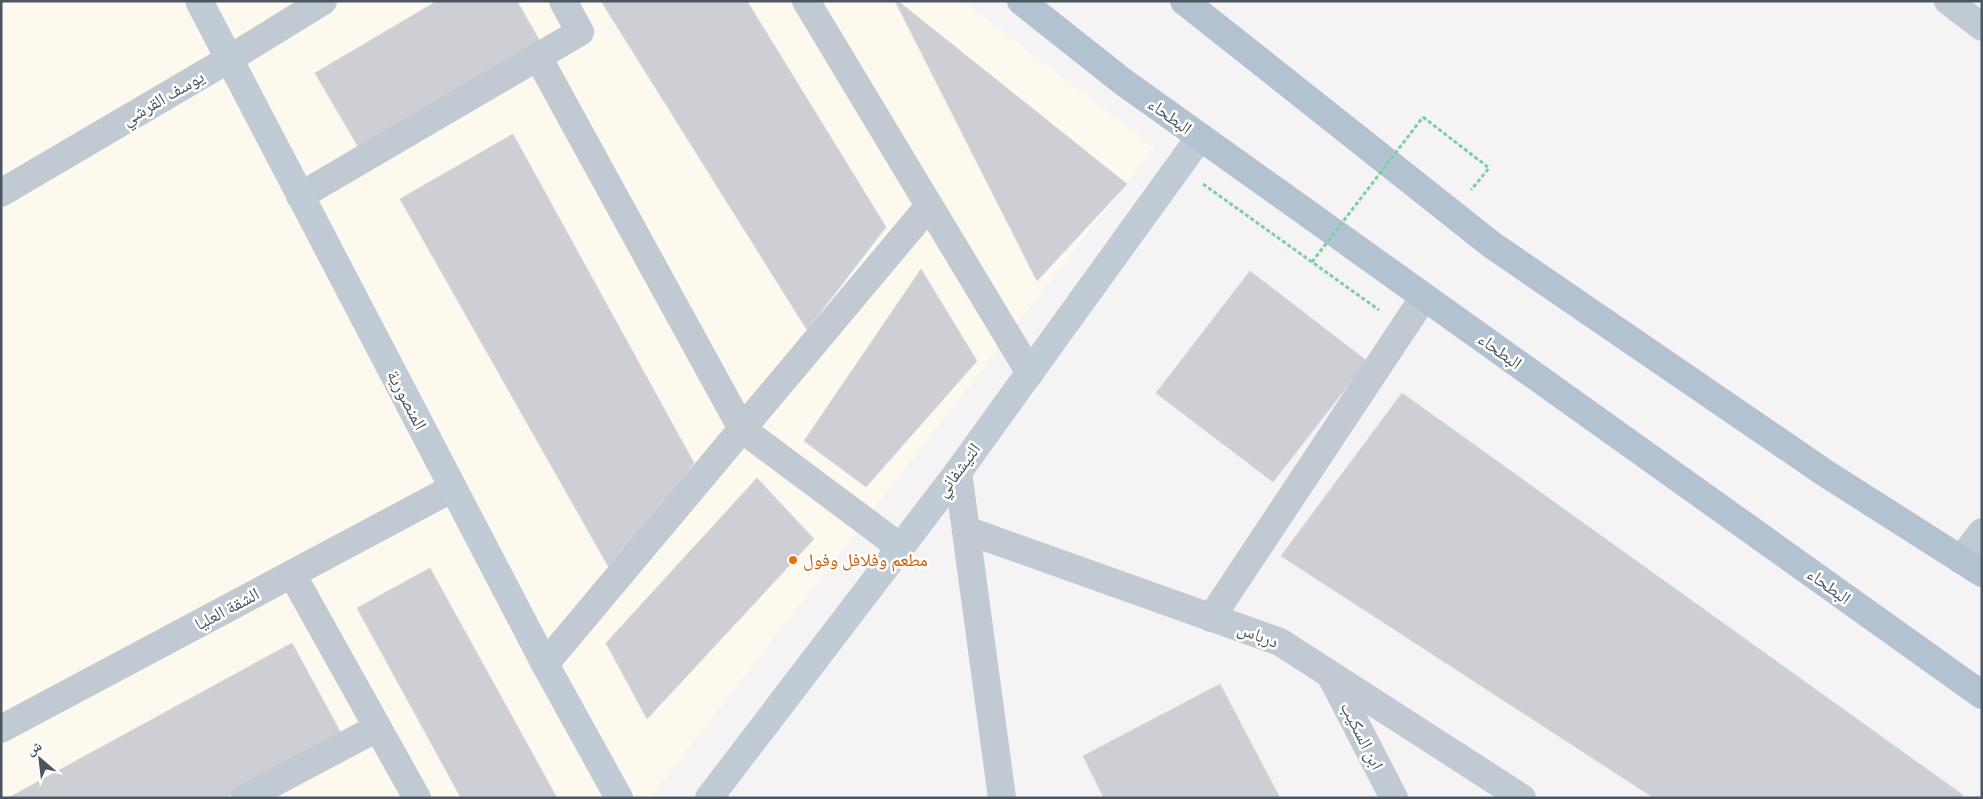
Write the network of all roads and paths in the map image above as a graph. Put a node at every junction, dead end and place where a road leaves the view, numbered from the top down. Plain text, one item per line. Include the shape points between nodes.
1 (199, 1) edge
2 (323, 1) edge
3 (563, 1) edge
4 (806, 1) edge
5 (1021, 1) edge
6 (1184, 1) edge
7 (1948, 1) edge
8 (1982, 27) edge
9 (538, 56) junction
10 (229, 59) junction
11 (1200, 137) junction
12 (1179, 167) junction
13 (1, 193) edge
14 (300, 196) junction
15 (929, 206) junction
16 (1452, 213) junction
17 (1312, 262) junction
18 (1424, 297) junction
19 (1404, 328) junction
20 (1030, 372) junction
21 (742, 429) junction
22 (958, 472) junction
23 (453, 488) junction
24 (966, 530) junction
25 (1982, 532) edge
26 (900, 547) junction
27 (1972, 566) edge
28 (292, 574) junction
29 (1212, 618) junction
30 (545, 664) junction
31 (1331, 675) junction
32 (1982, 695) edge
33 (377, 728) junction
34 (1, 729) edge
35 (245, 798) edge
36 (417, 798) edge
37 (619, 798) edge
38 (709, 798) edge
39 (1002, 798) edge
40 (1394, 798) edge
41 (1522, 798) edge

1 - 10 street, المنصورية
2 - 10 street, يوسف القرشي
3 - 9 street via 580,32
4 - 15 street
5 - 11 main road, البطحاء via 1122,81
6 - 16 main road
7 - 8 street
9 - 14 street
9 - 21 street
10 - 13 street, يوسف القرشي
10 - 14 street, المنصورية
11 - 12 street, التيشفاني
11 - 18 main road, البطحاء
12 - 17 path
12 - 20 street, التيشفاني
14 - 23 street, المنصورية
15 - 20 street
15 - 21 street
16 - 17 path, bridge via 1489,168 1423,117
16 - 27 main road via 1492,244 1817,468
17 - 19 path
18 - 19 street
18 - 32 main road, البطحاء
19 - 29 street
20 - 22 street, التيشفاني
21 - 26 street
21 - 30 street
22 - 24 street
22 - 26 street, التيشفاني
23 - 28 street, الشقة العليا
23 - 30 street, المنصورية
24 - 29 street, درباس
24 - 39 street
25 - 27 street
26 - 38 street, التيشفاني
28 - 33 street
28 - 34 street, الشقة العليا
29 - 31 street, درباس via 1280,642
30 - 37 street, المنصورية
31 - 40 street, ابن السكيب
31 - 41 street, درباس
33 - 35 street
33 - 36 street

